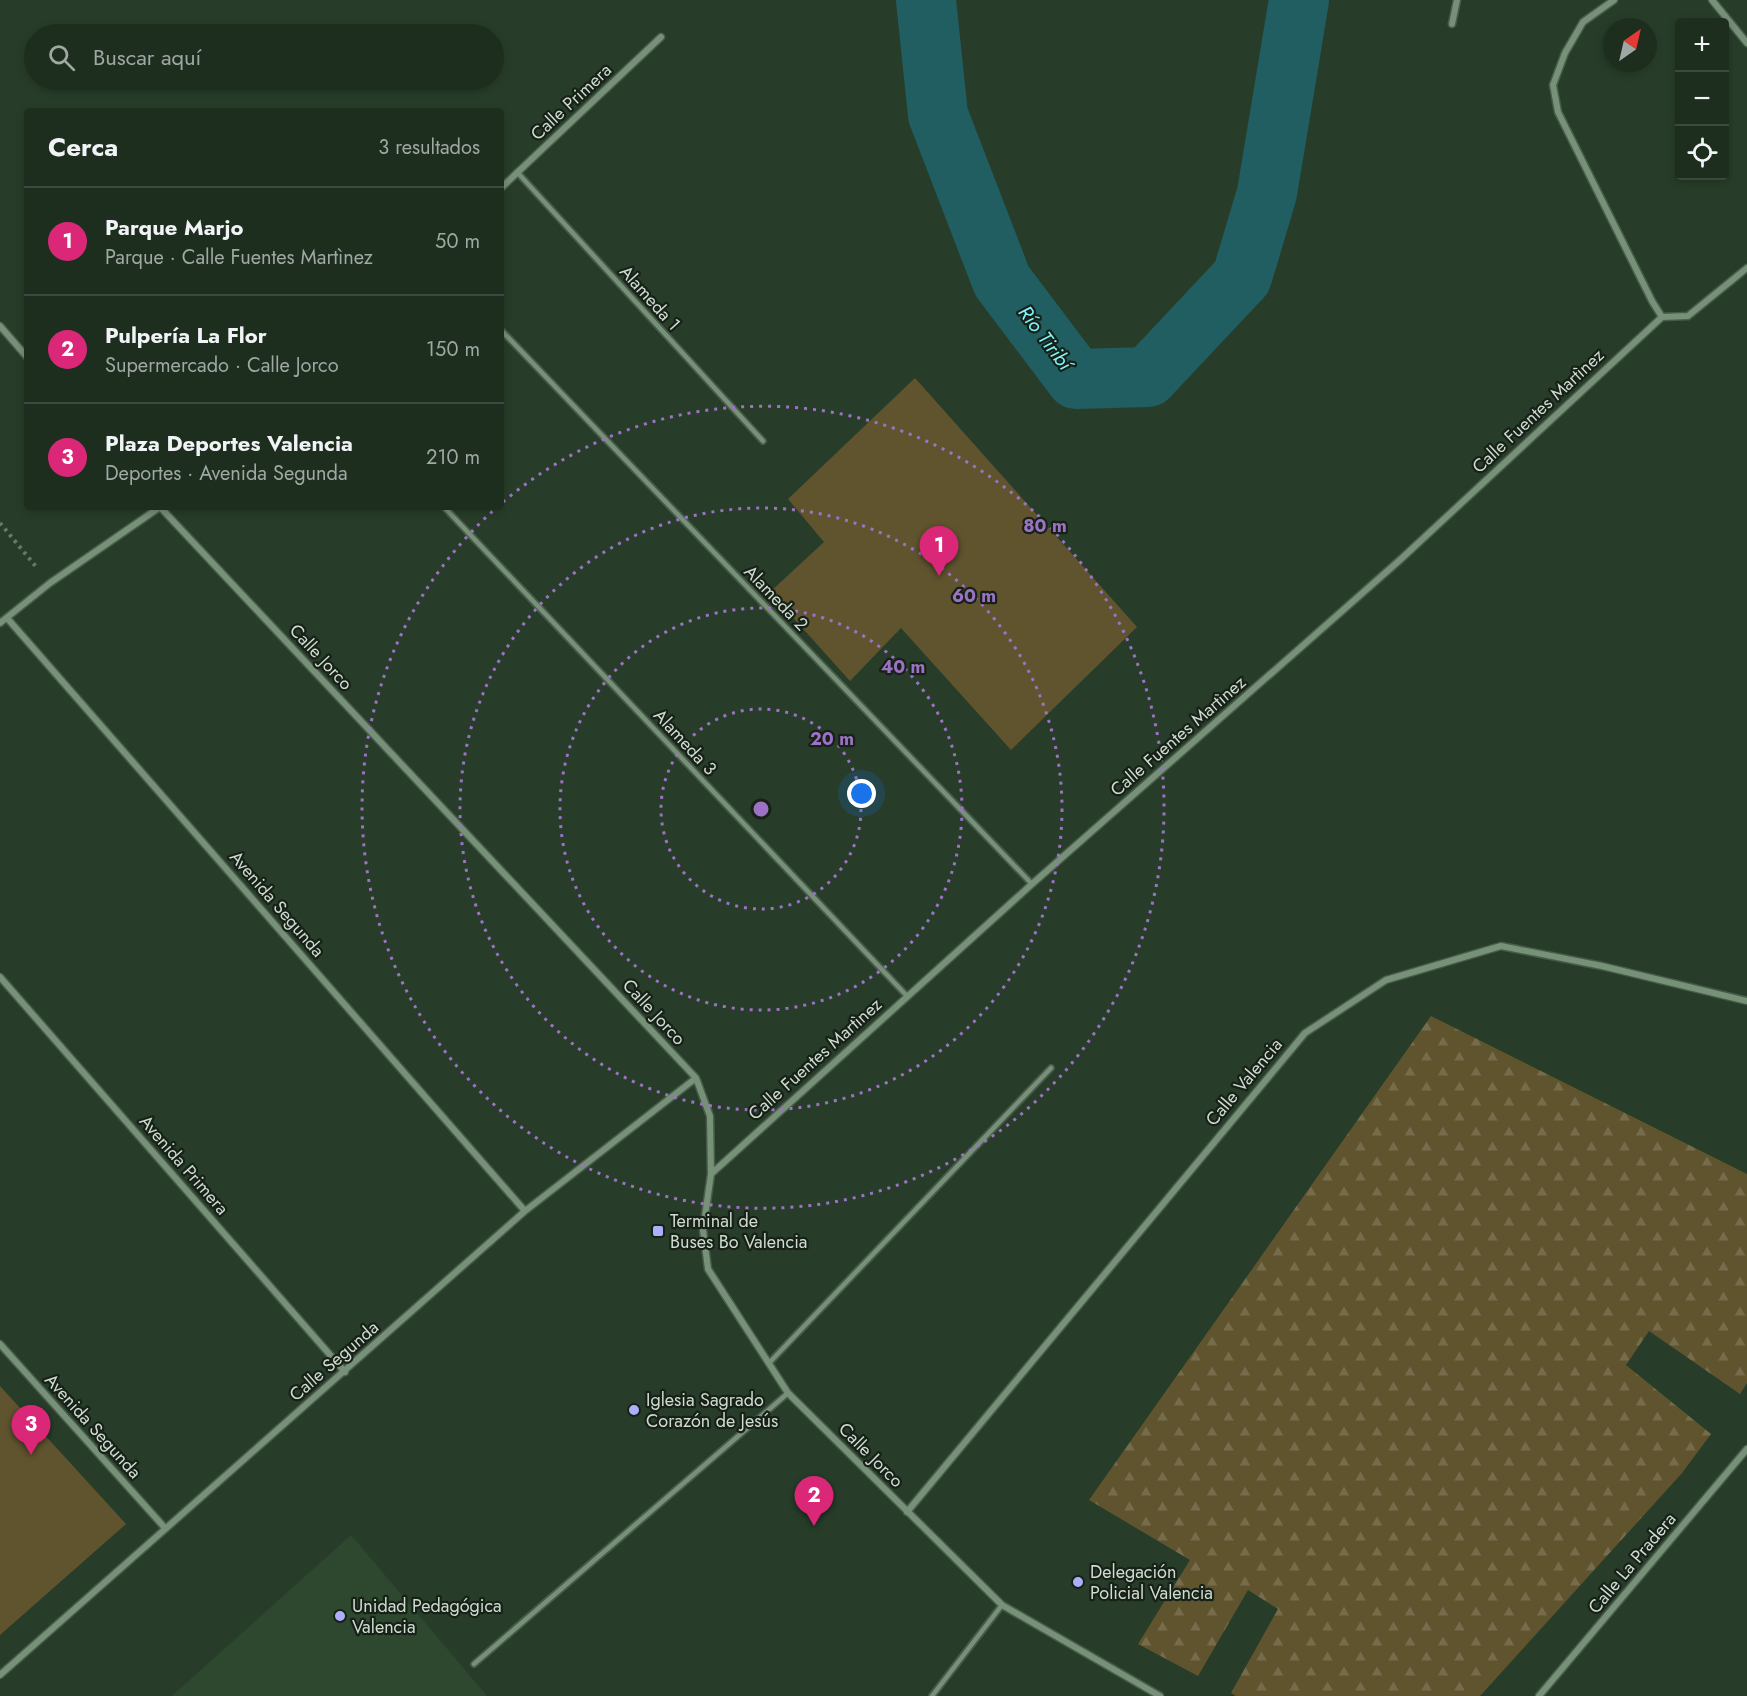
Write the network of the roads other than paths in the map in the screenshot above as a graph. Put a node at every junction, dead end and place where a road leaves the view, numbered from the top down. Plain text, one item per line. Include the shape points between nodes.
1 (1457, 0) edge
2 (1614, 0) edge
3 (1712, 0) edge
4 (1452, 24) dead end
5 (661, 37) dead end
6 (1747, 43) edge
7 (517, 172) junction
8 (504, 185) edge
9 (1747, 268) edge
10 (1662, 317) junction
11 (0, 326) edge
12 (504, 333) edge
13 (24, 354) edge
14 (763, 441) dead end
15 (156, 510) edge
16 (163, 510) edge
17 (447, 510) edge
18 (7, 618) junction
19 (0, 623) edge
20 (1032, 884) junction
21 (0, 977) edge
22 (907, 996) junction
23 (1747, 1000) edge
24 (1051, 1068) dead end
25 (696, 1078) junction
26 (711, 1174) junction
27 (525, 1211) junction
28 (0, 1344) edge
29 (769, 1363) junction
30 (345, 1372) junction
31 (788, 1393) junction
32 (1747, 1449) edge
33 (907, 1512) junction
34 (165, 1528) junction
35 (1002, 1605) junction
36 (474, 1664) dead end
37 (0, 1675) edge
38 (932, 1696) edge
39 (1160, 1696) edge
40 (1539, 1696) edge

1 - 4 street
2 - 10 street via 1583,22 1553,85 1558,112
3 - 6 street
5 - 7 street, Calle Primera
7 - 8 street, Calle Primera
7 - 14 lane, Alameda 1
9 - 10 street via 1688,316
10 - 20 street, Calle Fuentes Martìnez via 1401,559
11 - 13 street
12 - 20 lane, Alameda 2
15 - 18 street, Calle Jorco via 50,583
16 - 25 street, Calle Jorco
17 - 22 lane, Alameda 3
18 - 19 street, Calle Jorco
18 - 27 street, Avenida Segunda
20 - 22 street, Calle Fuentes Martìnez
21 - 30 street, Avenida Primera
22 - 26 street, Calle Fuentes Martìnez
23 - 33 street, Calle Valencia via 1501,946 1386,980 1305,1033
24 - 29 lane
25 - 26 street, Calle Jorco via 711,1116
25 - 27 street, Calle Segunda
26 - 29 street, Calle Jorco via 703,1230 708,1269
27 - 30 street, Calle Segunda
28 - 34 street, Avenida Segunda
29 - 31 street, Calle Jorco
30 - 34 street, Calle Segunda
31 - 33 street, Calle Jorco
31 - 36 lane
32 - 40 street, Calle La Pradera
33 - 35 street, Calle Jorco
34 - 37 street, Calle Segunda
35 - 38 lane
35 - 39 street, Calle Jorco

